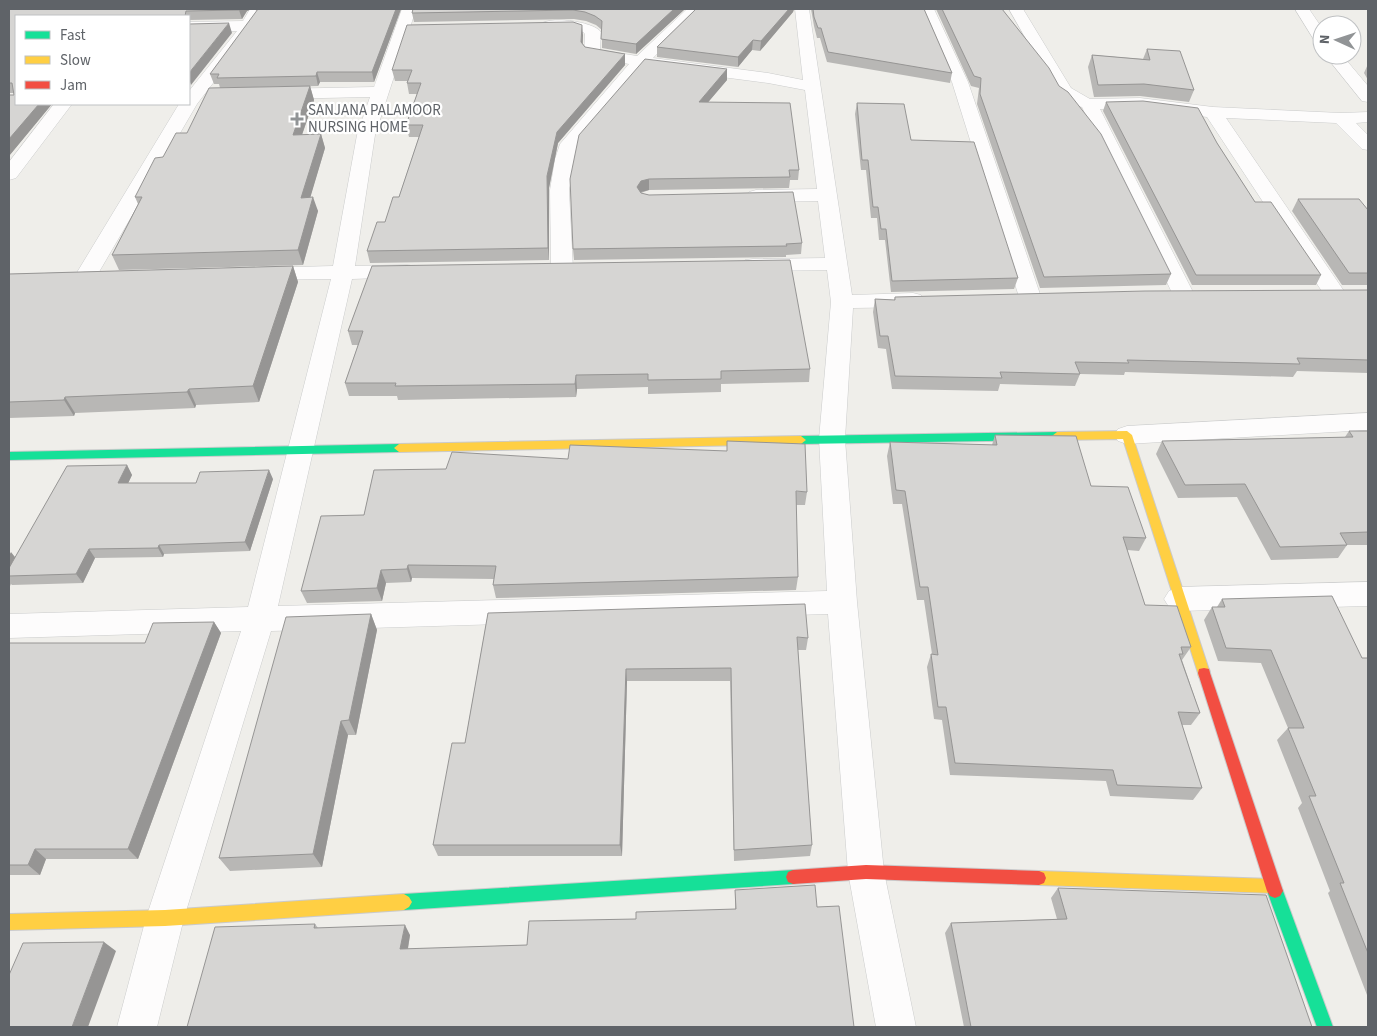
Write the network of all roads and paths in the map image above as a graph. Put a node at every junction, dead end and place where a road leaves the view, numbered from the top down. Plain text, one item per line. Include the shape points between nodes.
1 (257, 9) edge
2 (695, 9) edge
3 (802, 9) edge
4 (927, 9) edge
5 (1016, 9) edge
6 (1302, 9) edge
7 (411, 22) edge
8 (1312, 24) edge
9 (190, 26) edge
10 (248, 26) junction
11 (529, 26) edge
12 (640, 62) junction
13 (1342, 65) edge
14 (813, 87) junction
15 (380, 92) junction
16 (262, 94) edge
17 (212, 95) edge
18 (1368, 97) edge
19 (190, 98) edge
20 (190, 99) edge
21 (1089, 104) junction
22 (62, 105) edge
23 (185, 105) edge
24 (1213, 112) junction
25 (1368, 117) edge
26 (1341, 118) junction
27 (1368, 144) edge
28 (9, 174) edge
29 (828, 195) junction
30 (738, 196) edge
31 (836, 264) junction
32 (728, 266) edge
33 (562, 269) edge
34 (423, 271) edge
35 (343, 272) junction
36 (234, 275) edge
37 (134, 278) edge
38 (1157, 294) edge
39 (1306, 294) edge
40 (1029, 297) edge
41 (931, 299) edge
42 (842, 302) junction
43 (1368, 421) edge
44 (1127, 435) junction
45 (832, 439) junction
46 (301, 450) junction
47 (9, 456) edge
48 (1368, 594) edge
49 (1179, 599) junction
50 (842, 602) junction
51 (260, 618) junction
52 (9, 626) edge
53 (866, 872) junction
54 (1273, 886) junction
55 (165, 918) junction
56 (9, 922) edge
57 (137, 1027) edge
58 (896, 1027) edge
59 (1325, 1027) edge

1 - 10 street
2 - 12 street
3 - 14 street
4 - 40 street via 960,82
5 - 21 street via 1064,91
6 - 8 street
7 - 15 street
9 - 10 street
10 - 19 street
11 - 12 street via 587,28 593,32 592,53
12 - 14 street
12 - 33 street via 569,144 562,160 559,195
13 - 18 street
14 - 29 street
15 - 16 street
15 - 35 street via 366,136
17 - 20 street
21 - 24 street via 1140,102
21 - 38 street via 1193,294
22 - 28 street
23 - 37 street via 75,279
24 - 26 street
24 - 39 street via 1345,294
25 - 26 street
26 - 27 street
29 - 30 street
29 - 31 street
31 - 32 street
31 - 42 street
34 - 35 street
35 - 36 street
35 - 46 street
41 - 42 street
42 - 45 street
43 - 44 street
44 - 45 street
44 - 49 street
45 - 46 street
45 - 50 street
46 - 47 street
46 - 51 street
48 - 49 street
49 - 54 street
50 - 51 street
50 - 53 street
51 - 52 street
51 - 55 street
53 - 54 street
53 - 55 street
53 - 58 street
54 - 59 street
55 - 56 street
55 - 57 street

